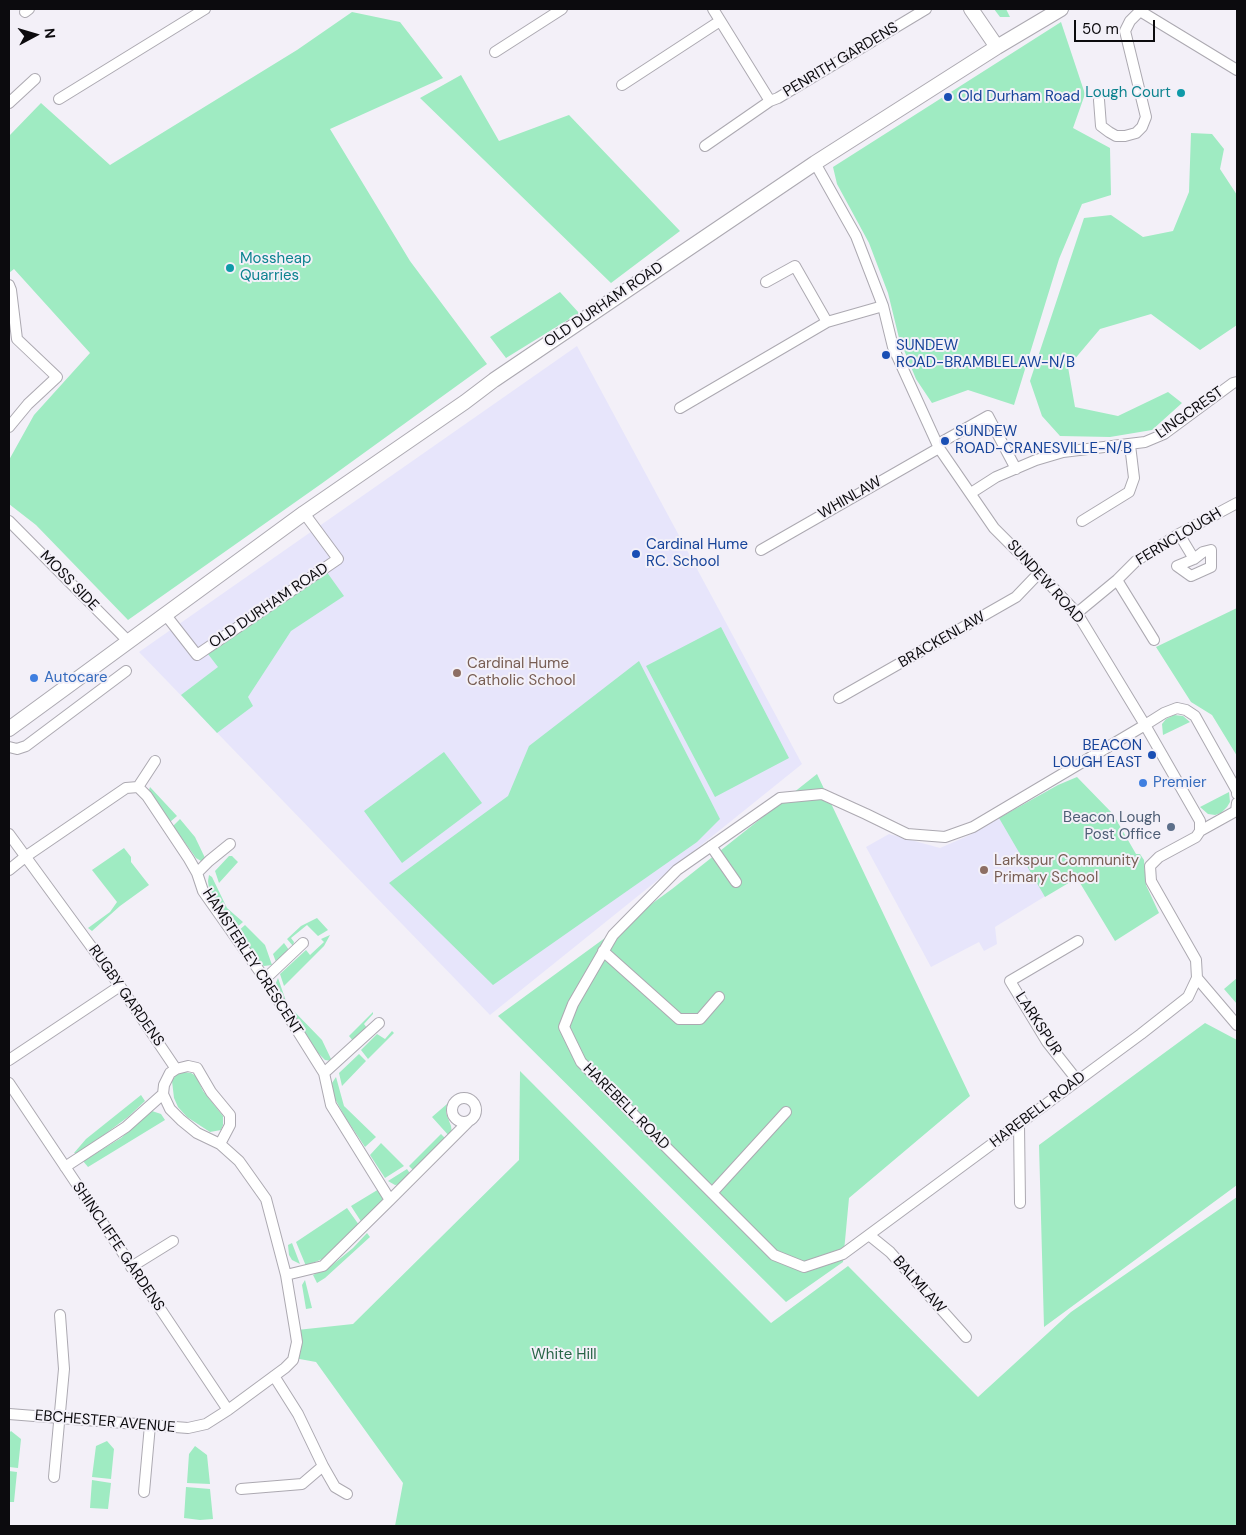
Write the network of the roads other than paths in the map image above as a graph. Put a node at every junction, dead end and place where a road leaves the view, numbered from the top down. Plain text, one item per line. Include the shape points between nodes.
1 (205, 9) edge
2 (562, 9) edge
3 (713, 9) edge
4 (926, 9) edge
5 (971, 9) edge
6 (1061, 9) edge
7 (1140, 10) edge
8 (720, 21) junction
9 (997, 47) junction
10 (495, 52) dead end
11 (1237, 70) edge
12 (35, 79) dead end
13 (622, 85) dead end
14 (58, 99) dead end
15 (1099, 100) dead end
16 (770, 101) junction
17 (9, 103) edge
18 (705, 146) dead end
19 (815, 163) junction
20 (766, 282) dead end
21 (9, 285) edge
22 (883, 306) junction
23 (827, 322) junction
24 (1237, 382) edge
25 (680, 408) dead end
26 (9, 427) edge
27 (1130, 445) junction
28 (939, 446) junction
29 (1016, 468) junction
30 (971, 492) junction
31 (1237, 503) edge
32 (304, 513) junction
33 (9, 521) edge
34 (1082, 521) dead end
35 (1179, 534) junction
36 (761, 550) dead end
37 (1194, 559) dead end
38 (1039, 573) junction
39 (1117, 580) junction
40 (1077, 613) junction
41 (165, 614) junction
42 (1154, 640) dead end
43 (129, 642) junction
44 (126, 671) dead end
45 (839, 698) dead end
46 (1145, 725) junction
47 (9, 729) edge
48 (9, 747) edge
49 (156, 761) dead end
50 (138, 787) junction
51 (1237, 794) edge
52 (1237, 803) edge
53 (1200, 831) junction
54 (9, 834) edge
55 (230, 844) dead end
56 (711, 846) junction
57 (25, 857) junction
58 (9, 870) edge
59 (198, 873) junction
60 (736, 882) dead end
61 (1078, 941) dead end
62 (303, 943) dead end
63 (603, 952) junction
64 (1197, 978) junction
65 (265, 979) junction
66 (120, 986) junction
67 (719, 997) dead end
68 (379, 1023) dead end
69 (1237, 1025) edge
70 (9, 1060) edge
71 (176, 1068) junction
72 (324, 1074) junction
73 (1077, 1080) junction
74 (9, 1084) edge
75 (163, 1094) junction
76 (786, 1112) dead end
77 (468, 1122) dead end
78 (1019, 1124) junction
79 (220, 1144) junction
80 (65, 1167) junction
81 (712, 1193) junction
82 (390, 1200) junction
83 (1020, 1203) dead end
84 (869, 1235) junction
85 (174, 1241) dead end
86 (131, 1267) junction
87 (286, 1275) junction
88 (60, 1314) dead end
89 (966, 1337) dead end
90 (274, 1376) junction
91 (228, 1410) junction
92 (9, 1414) edge
93 (60, 1418) junction
94 (150, 1425) junction
95 (323, 1466) junction
96 (54, 1477) dead end
97 (241, 1489) dead end
98 (144, 1492) dead end
99 (348, 1494) dead end

1 - 14 street
2 - 10 street
3 - 8 street, PENRITH GARDENS
4 - 16 street, PENRITH GARDENS
5 - 9 main road
6 - 9 main road, OLD DURHAM ROAD
7 - 11 street
7 - 15 street via 1125,31 1146,117 1142,127 1126,136 1109,132 1102,126
8 - 13 street
8 - 16 street, PENRITH GARDENS
9 - 19 main road, OLD DURHAM ROAD
12 - 17 street
16 - 18 street
19 - 22 street, SUNDEW ROAD via 856,236
19 - 32 main road, OLD DURHAM ROAD
20 - 23 street via 795,266
21 - 26 street via 17,339 57,377
22 - 23 street
22 - 28 street, SUNDEW ROAD via 893,347
23 - 25 street
24 - 27 street, LINGCREST via 1164,434
27 - 29 street, LINGCREST via 1063,452
27 - 34 street via 1134,478 1129,492
28 - 29 street, WHINLAW via 988,416
28 - 30 street, SUNDEW ROAD
28 - 36 street, WHINLAW
29 - 30 street, LINGCREST
30 - 38 street, SUNDEW ROAD via 994,528
31 - 35 street, FERNCLOUGH
32 - 41 main road, OLD DURHAM ROAD
32 - 41 street, OLD DURHAM ROAD via 338,559 197,655
33 - 43 street, MOSS SIDE
35 - 37 street
35 - 39 street, FERNCLOUGH via 1136,560
38 - 40 street, SUNDEW ROAD
38 - 45 street, BRACKENLAW via 1016,597
39 - 40 street, FERNCLOUGH
39 - 42 street
40 - 46 street, SUNDEW ROAD
41 - 43 main road, OLD DURHAM ROAD
43 - 47 main road, OLD DURHAM ROAD
44 - 48 street via 26,746
46 - 51 street, HAREBELL ROAD via 1177,708 1195,716
46 - 53 street, SUNDEW ROAD via 1200,821
46 - 56 street, HAREBELL ROAD via 973,827 945,837 907,834 822,794 780,798
49 - 50 street
50 - 57 street via 126,788
50 - 59 street, HAMSTERLEY CRESCENT
52 - 53 street via 1236,811
53 - 64 street via 1196,837 1159,857 1150,866 1152,882 1196,960
54 - 57 street, RUGBY GARDENS
55 - 59 street
56 - 60 street
56 - 63 street, HAREBELL ROAD via 677,870 612,935
57 - 58 street
57 - 66 street, RUGBY GARDENS
59 - 65 street, HAMSTERLEY CRESCENT via 203,892
61 - 73 street, LARKSPUR via 1010,981 1047,1042
62 - 65 street
63 - 67 street via 679,1019 700,1019
63 - 81 street, HAREBELL ROAD via 573,1004 564,1028 581,1062
64 - 69 street
64 - 73 street, HAREBELL ROAD via 1188,997
65 - 72 street, HAMSTERLEY CRESCENT
66 - 70 street
66 - 71 street, RUGBY GARDENS
68 - 72 street
71 - 75 street via 166,1079
71 - 79 street via 197,1068 230,1115 230,1125
72 - 82 street, HAMSTERLEY CRESCENT via 331,1105
73 - 78 street, HAREBELL ROAD
74 - 80 street, SHINCLIFFE GARDENS
75 - 79 street via 170,1109 181,1120
75 - 80 street via 115,1135
76 - 81 street
77 - 82 street
78 - 83 street
78 - 84 street, HAREBELL ROAD
79 - 87 street via 239,1161 266,1199
80 - 86 street, SHINCLIFFE GARDENS
81 - 84 street, HAREBELL ROAD via 774,1255 804,1267 843,1254
82 - 87 street via 322,1266
84 - 89 street, BALMLAW via 890,1252
85 - 86 street
86 - 91 street, SHINCLIFFE GARDENS
87 - 90 street, EBCHESTER AVENUE via 297,1342 293,1360
88 - 93 street via 64,1369
90 - 91 street, EBCHESTER AVENUE
90 - 95 street via 298,1414
91 - 94 street, EBCHESTER AVENUE via 206,1424 188,1428
92 - 93 street, EBCHESTER AVENUE
93 - 94 street, EBCHESTER AVENUE
93 - 96 street
94 - 98 street
95 - 97 street via 302,1484
95 - 99 street via 335,1487

